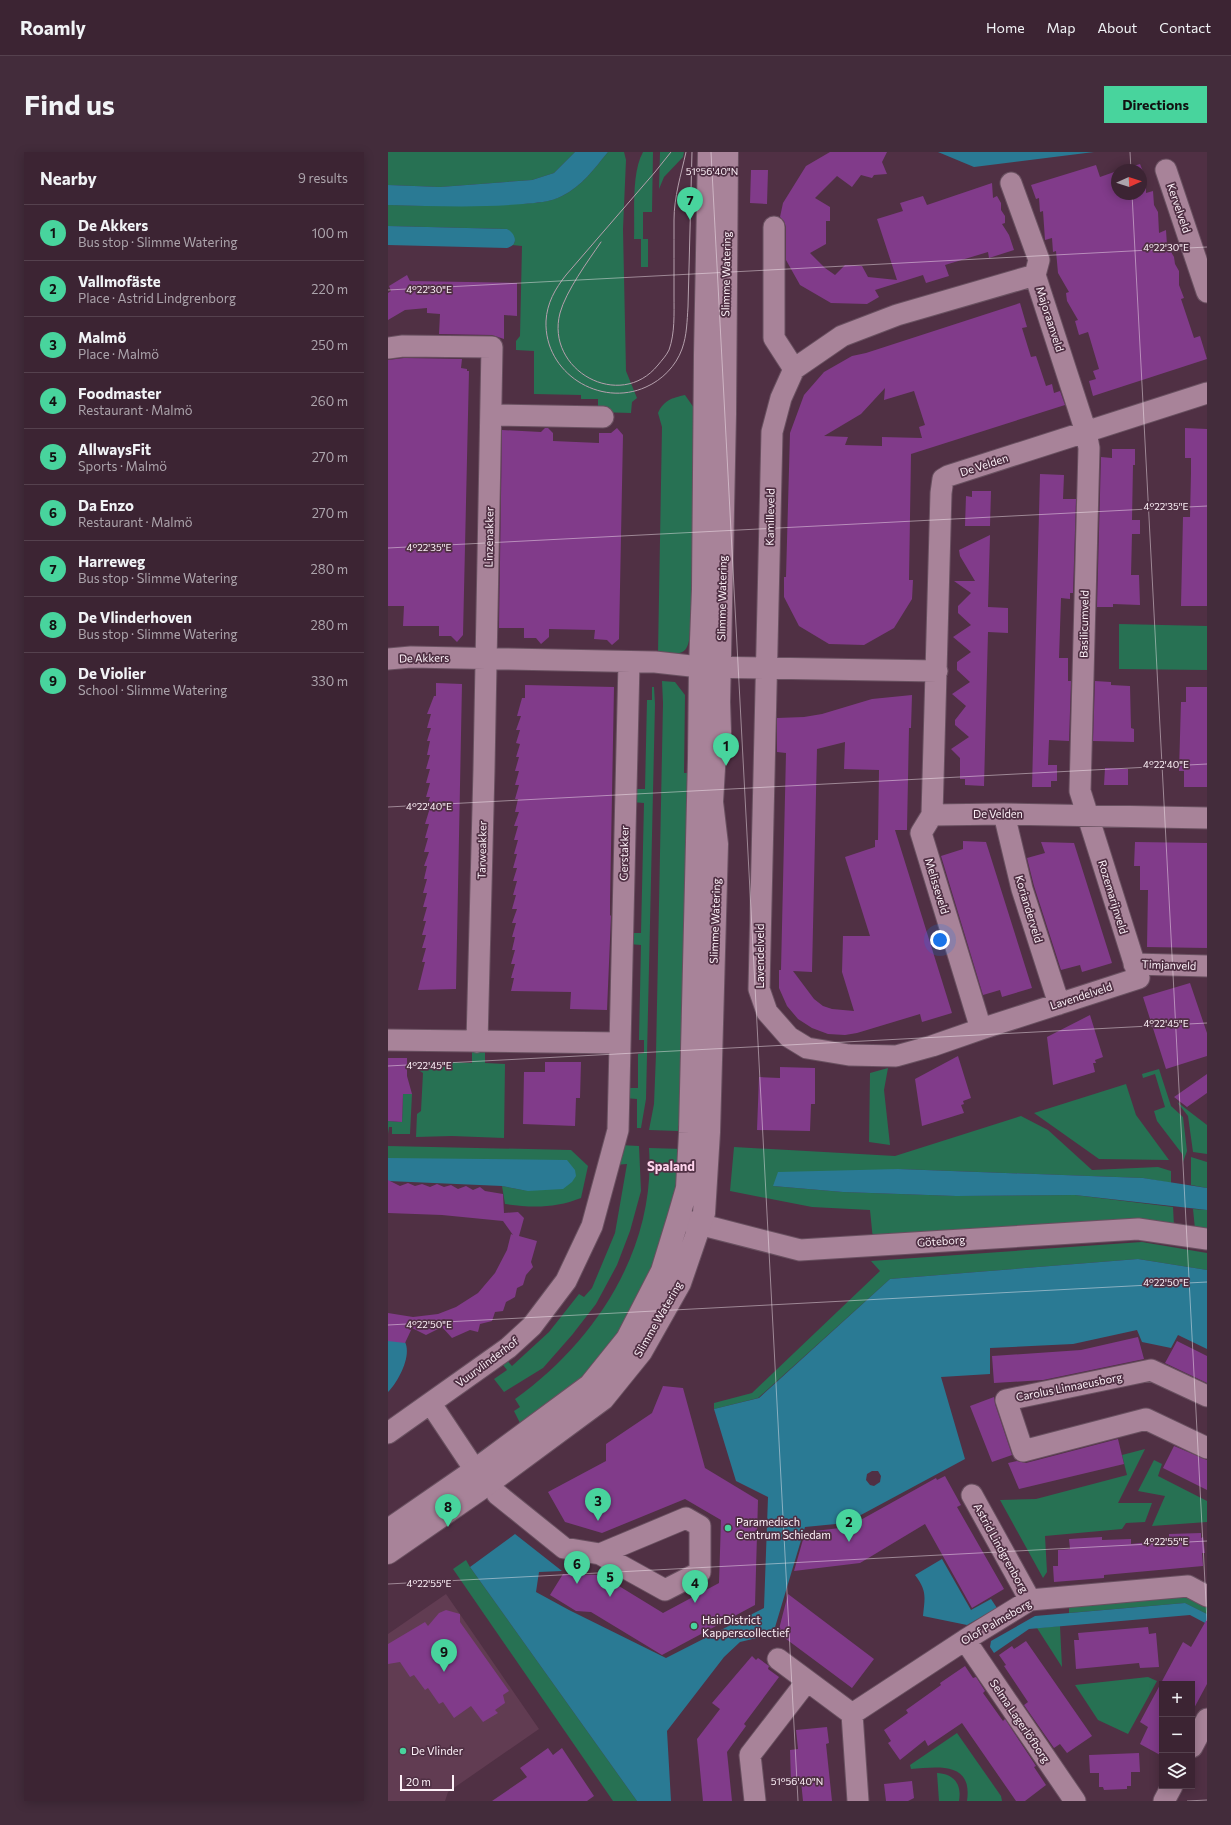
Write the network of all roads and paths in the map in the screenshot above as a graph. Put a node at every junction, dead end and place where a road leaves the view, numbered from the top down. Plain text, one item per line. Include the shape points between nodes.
1 (709, 152) edge
2 (727, 152) edge
3 (1166, 170) dead end
4 (1011, 183) dead end
5 (774, 227) dead end
6 (1035, 275) junction
7 (1207, 292) edge
8 (388, 348) edge
9 (794, 369) junction
10 (1207, 393) edge
11 (491, 415) junction
12 (603, 417) dead end
13 (1086, 432) junction
14 (486, 658) junction
15 (388, 659) edge
16 (629, 662) junction
17 (710, 668) junction
18 (766, 668) junction
19 (937, 671) junction
20 (932, 814) junction
21 (1004, 814) junction
22 (1088, 816) junction
23 (1207, 818) edge
24 (1206, 969) edge
25 (1136, 971) junction
26 (1059, 1004) junction
27 (981, 1028) junction
28 (388, 1040) edge
29 (477, 1042) junction
30 (620, 1043) junction
31 (615, 1142) joint
32 (678, 1219) junction
33 (700, 1224) junction
34 (1207, 1239) edge
35 (1207, 1396) edge
36 (431, 1404) junction
37 (388, 1433) edge
38 (1207, 1448) edge
39 (486, 1483) junction
40 (972, 1495) dead end
41 (388, 1530) edge
42 (388, 1553) edge
43 (600, 1554) junction
44 (1207, 1596) edge
45 (1030, 1600) junction
46 (964, 1640) junction
47 (778, 1659) dead end
48 (807, 1681) junction
49 (852, 1714) junction
50 (1207, 1719) edge
51 (1198, 1744) edge
52 (1170, 1789) edge
53 (755, 1801) edge
54 (858, 1801) edge
55 (1074, 1801) edge
56 (1164, 1801) edge

1 - 17 street, Slimme Watering via 703,589
2 - 17 street, Slimme Watering via 725,422
3 - 7 street, Kervelveld
4 - 6 street, Majoraanveld via 1039,260
5 - 9 street via 774,338
6 - 9 street via 897,316 842,336
6 - 13 street, Majoraanveld
8 - 11 street, Linzenakker via 492,347
9 - 18 street, Kamilleveld via 781,398 772,432
10 - 13 street, De Velden
11 - 12 street
11 - 14 street, Linzenakker
13 - 19 street, De Velden via 943,479
13 - 22 street, Basilicumveld via 1089,448 1080,790
14 - 15 street, De Akkers via 411,656
14 - 16 street, De Akkers
14 - 29 street, Tarweakker
16 - 17 street, De Akkers
16 - 30 street, Gerstakker
17 - 18 street
17 - 32 street, Slimme Watering via 699,758 690,1138 687,1188
17 - 33 street, Slimme Watering via 720,732 715,751 712,802 717,844 709,1132 704,1213
18 - 19 street
18 - 27 street, Lavendelveld via 759,989 767,1012 789,1037 807,1048 849,1055 896,1056
19 - 20 street, De Velden
20 - 21 street, De Velden
20 - 27 street, Melisseveld via 921,833
21 - 22 street, De Velden
21 - 26 street, Korianderveld via 1022,889
22 - 23 street, De Velden
22 - 25 street, Rozemarijnveld
24 - 25 street, Timjanveld
25 - 26 street, Lavendelveld
26 - 27 street, Lavendelveld
28 - 29 street
29 - 30 street
30 - 31 street, Gerstakker via 618,1130
31 - 36 street, Vuurvlinderhof via 592,1226 576,1263 555,1296 532,1326 508,1348
32 - 33 street, Göteborg
32 - 39 street, Slimme Watering via 662,1271 627,1339 590,1385
33 - 34 street, Göteborg via 800,1250 1138,1228
33 - 39 street, Slimme Watering via 680,1283 641,1352 603,1399
35 - 38 street, Carolus Linnaeusborg via 1151,1370 1006,1400 1023,1450 1146,1419
36 - 37 street, Vuurvlinderhof
36 - 39 street
39 - 41 street, Slimme Watering
39 - 42 street, Slimme Watering
39 - 43 street via 564,1548
40 - 45 street, Astrid Lindgrenborg
43 - 43 street via 686,1518 700,1526 700,1572 665,1590
44 - 45 street, Olof Palmeborg via 1188,1586
45 - 46 street, Olof Palmeborg
46 - 49 street, Olof Palmeborg
46 - 55 street, Selma Lagerlöfborg
47 - 48 street
48 - 49 street
48 - 53 street via 750,1755
49 - 54 street
50 - 51 street
52 - 56 street

